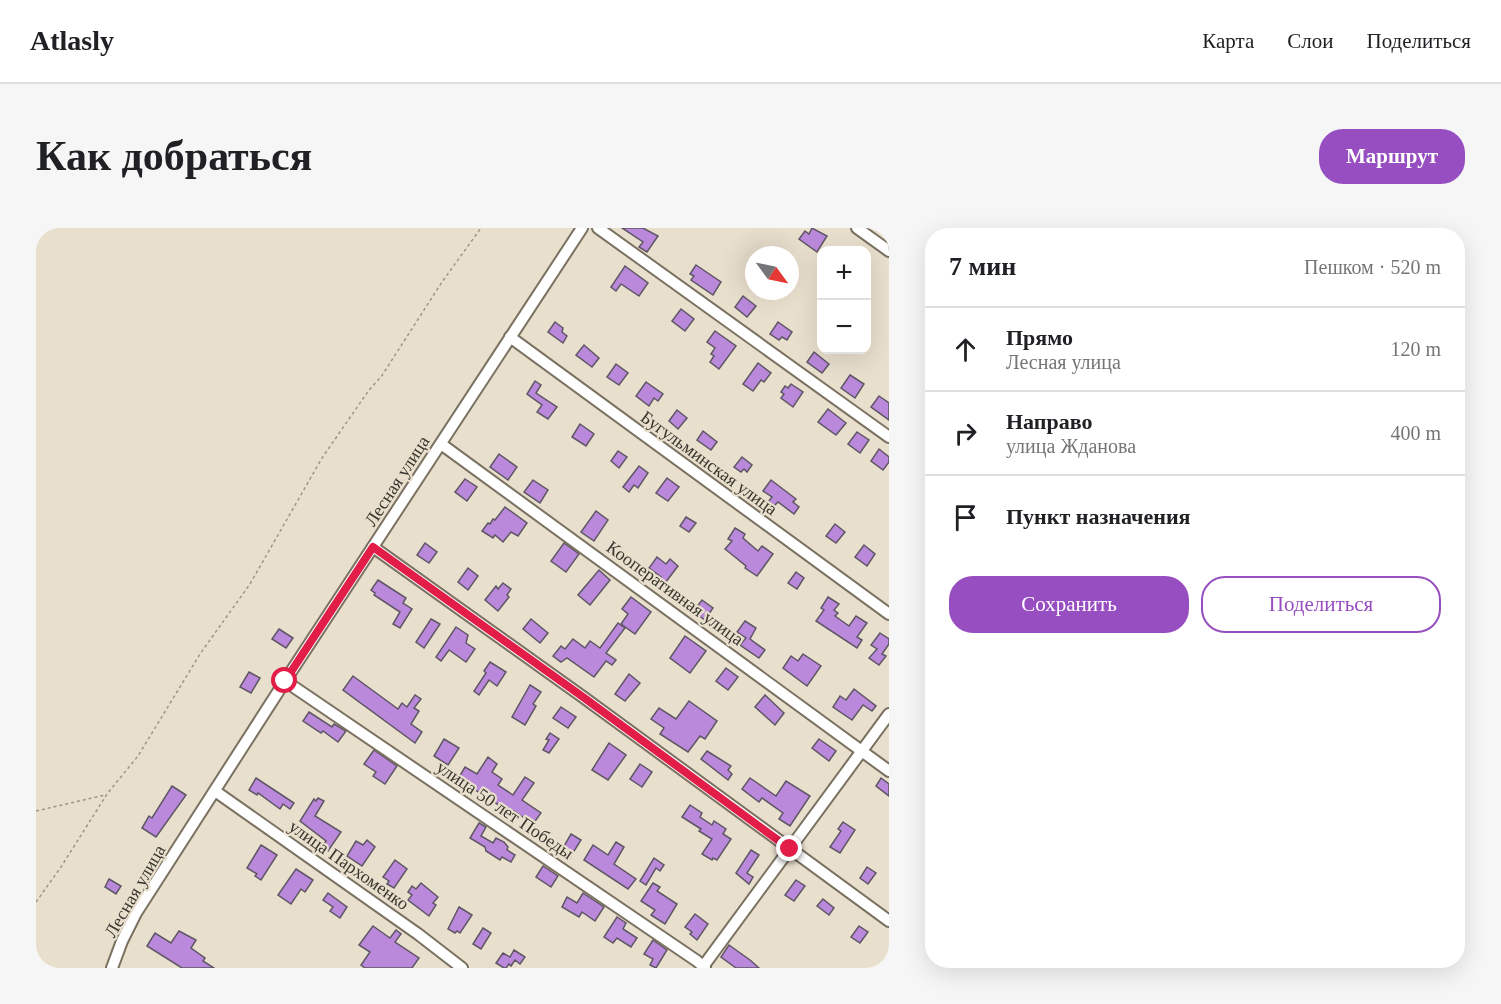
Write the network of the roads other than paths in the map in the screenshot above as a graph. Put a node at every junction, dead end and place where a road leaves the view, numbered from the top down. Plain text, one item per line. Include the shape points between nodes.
1 (582, 228) edge
2 (598, 228) edge
3 (857, 228) edge
4 (889, 251) edge
5 (510, 337) junction
6 (889, 437) edge
7 (441, 444) junction
8 (373, 547) junction
9 (889, 614) edge
10 (285, 681) junction
11 (889, 714) edge
12 (862, 750) junction
13 (889, 771) edge
14 (215, 791) junction
15 (790, 849) junction
16 (889, 921) edge
17 (112, 968) edge
18 (462, 968) edge
19 (703, 968) edge

1 - 5 street, Лесная улица
2 - 6 street
3 - 4 street
5 - 7 street, Лесная улица
5 - 9 street, Бугульминская улица
7 - 8 street, Лесная улица
7 - 12 street, Кооперативная улица
8 - 10 street, Лесная улица
8 - 15 street
10 - 14 street, Лесная улица
10 - 19 street, улица 50 лет Победы
11 - 12 street
12 - 13 street, Кооперативная улица
12 - 15 street
14 - 17 street, Лесная улица via 136,914
14 - 18 street, улица Пархоменко
15 - 16 street
15 - 19 street

